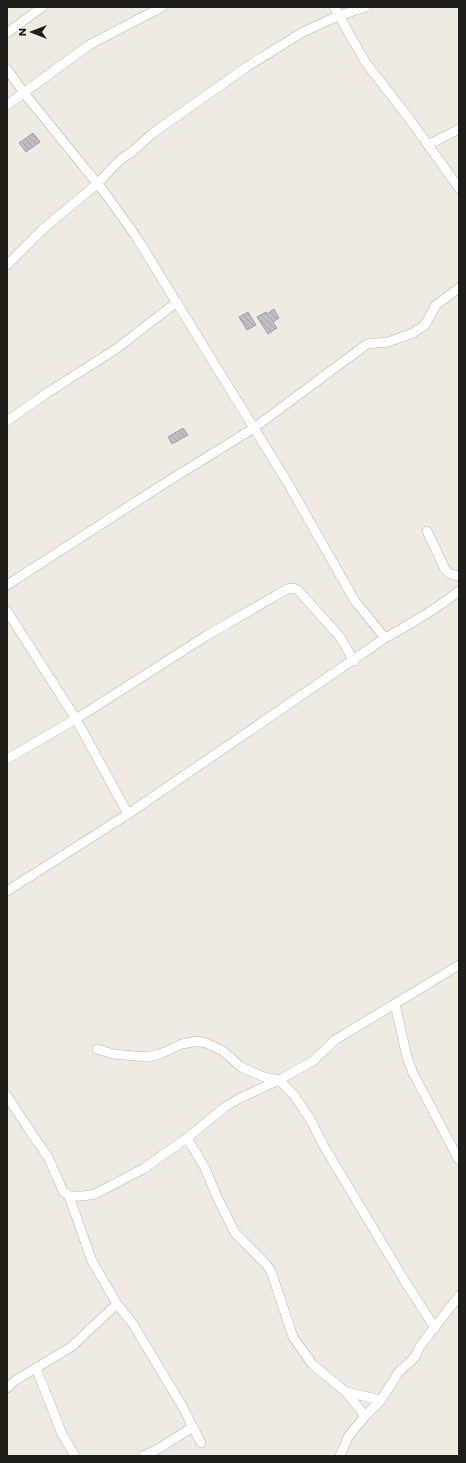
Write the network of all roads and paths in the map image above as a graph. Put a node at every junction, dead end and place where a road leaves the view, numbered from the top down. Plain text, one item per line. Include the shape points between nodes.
1 (42, 7) edge
2 (162, 7) edge
3 (366, 7) edge
4 (336, 11) edge
5 (7, 33) edge
6 (7, 69) edge
7 (24, 94) junction
8 (7, 104) edge
9 (459, 130) edge
10 (428, 145) junction
11 (97, 184) junction
12 (459, 188) edge
13 (7, 265) edge
14 (459, 288) edge
15 (177, 302) junction
16 (7, 421) edge
17 (254, 428) junction
18 (427, 531) dead end
19 (459, 576) edge
20 (7, 585) edge
21 (459, 591) edge
22 (7, 611) edge
23 (385, 638) junction
24 (354, 661) junction
25 (76, 719) junction
26 (7, 759) edge
27 (128, 814) junction
28 (7, 891) edge
29 (459, 965) edge
30 (395, 1004) junction
31 (97, 1049) dead end
32 (279, 1080) junction
33 (7, 1096) edge
34 (187, 1138) junction
35 (459, 1160) edge
36 (69, 1196) junction
37 (459, 1296) edge
38 (117, 1304) junction
39 (435, 1328) junction
40 (36, 1368) junction
41 (7, 1388) edge
42 (346, 1392) junction
43 (381, 1400) junction
44 (365, 1416) junction
45 (193, 1427) junction
46 (201, 1443) dead end
47 (75, 1456) edge
48 (143, 1456) edge
49 (340, 1456) edge

1 - 5 street
2 - 7 street via 89,45
3 - 4 street
4 - 10 street via 366,63
4 - 11 street via 248,66 179,114 121,159
6 - 7 street
7 - 8 street
7 - 11 street
9 - 10 street
10 - 12 street
11 - 13 street via 43,229
11 - 15 street via 135,235
14 - 17 street via 436,305 425,325 413,333 388,342 367,344
15 - 16 street via 116,349
15 - 17 street
17 - 20 street
17 - 23 street via 355,601
18 - 19 street via 445,569 450,574
21 - 23 street
22 - 25 street
23 - 24 street
24 - 25 street via 340,637 298,590 287,589 206,636
24 - 27 street
25 - 26 street
25 - 27 street
27 - 28 street
29 - 30 street
30 - 32 street via 335,1040 313,1061
30 - 35 street via 413,1073
31 - 32 street via 113,1054 147,1057 197,1041 223,1052 241,1067 264,1077
32 - 34 street via 225,1107
32 - 39 street via 294,1095 310,1119
33 - 36 street via 48,1157 63,1191
34 - 36 street via 143,1169 95,1194
34 - 42 street via 205,1168 235,1234 271,1271 293,1336 312,1364
36 - 38 street via 92,1261
37 - 39 street
38 - 40 street via 71,1347
38 - 45 street via 133,1324
39 - 43 street via 420,1346 415,1357 398,1373
40 - 41 street
40 - 47 street via 62,1434
42 - 43 street
42 - 44 street
43 - 44 street
44 - 49 street via 348,1437
45 - 46 street
45 - 48 street

